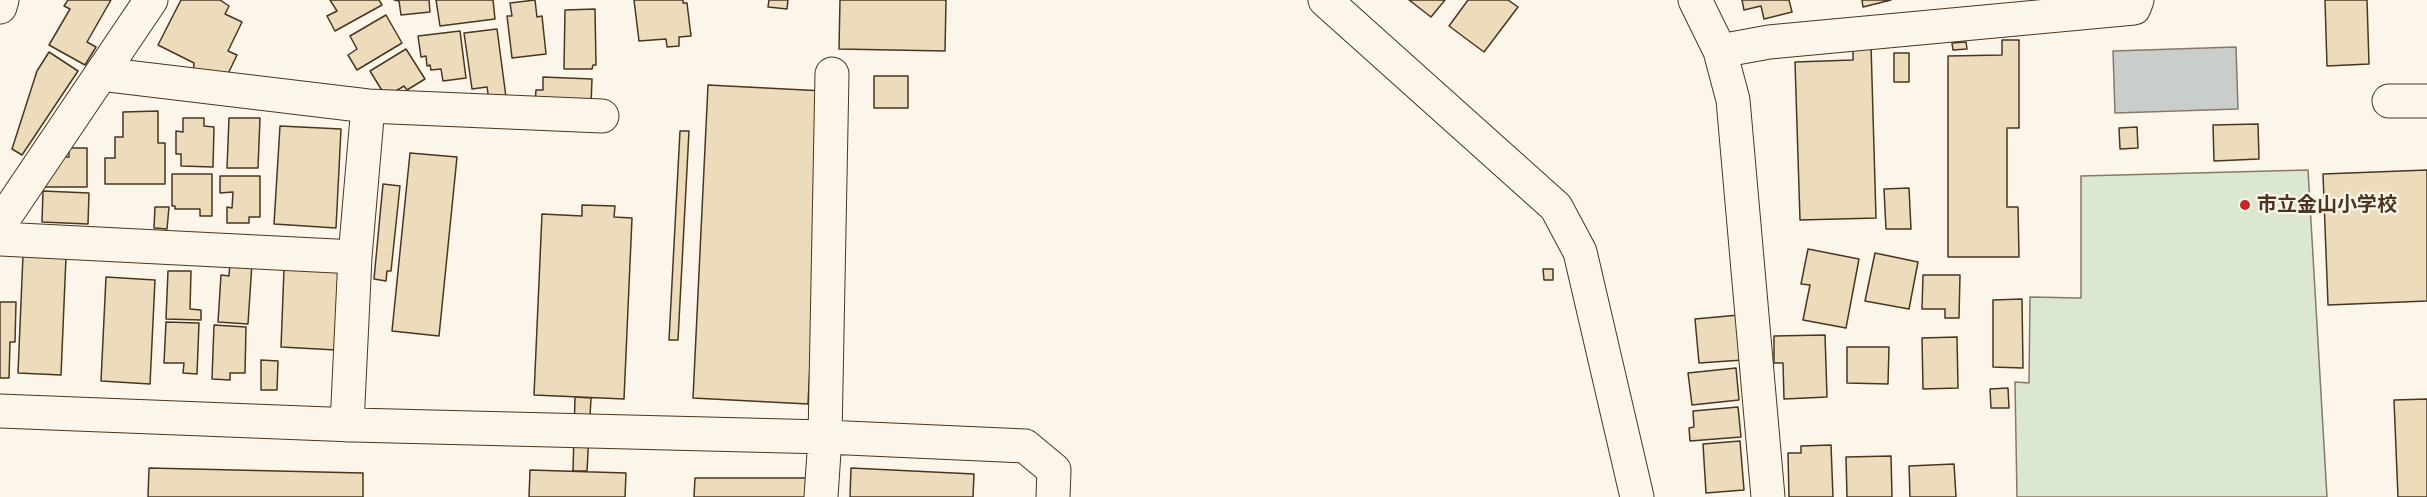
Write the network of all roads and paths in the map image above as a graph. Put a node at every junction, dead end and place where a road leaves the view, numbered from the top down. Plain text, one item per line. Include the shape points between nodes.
1 (2, 0) edge
2 (151, 0) edge
3 (1325, 0) edge
4 (1695, 0) edge
5 (2137, 0) edge
6 (0, 7) edge
7 (1720, 51) junction
8 (100, 74) junction
9 (832, 74) dead end
10 (2389, 101) dead end
11 (2427, 101) edge
12 (368, 106) junction
13 (602, 116) dead end
14 (0, 224) edge
15 (0, 239) edge
16 (355, 257) junction
17 (0, 411) edge
18 (347, 425) junction
19 (825, 437) junction
20 (821, 497) edge
21 (1053, 497) edge
22 (1638, 497) edge
23 (1768, 497) edge

1 - 6 street
2 - 8 street
3 - 22 street via 1556,207 1580,252
4 - 7 street
5 - 7 street via 2134,8 1769,42
7 - 23 street via 1733,100
8 - 12 street
8 - 14 street
9 - 19 street
10 - 11 street
12 - 13 street
12 - 16 street
15 - 16 street
16 - 18 street
17 - 18 street
18 - 19 street
19 - 20 street
19 - 21 street via 1025,446 1054,470

